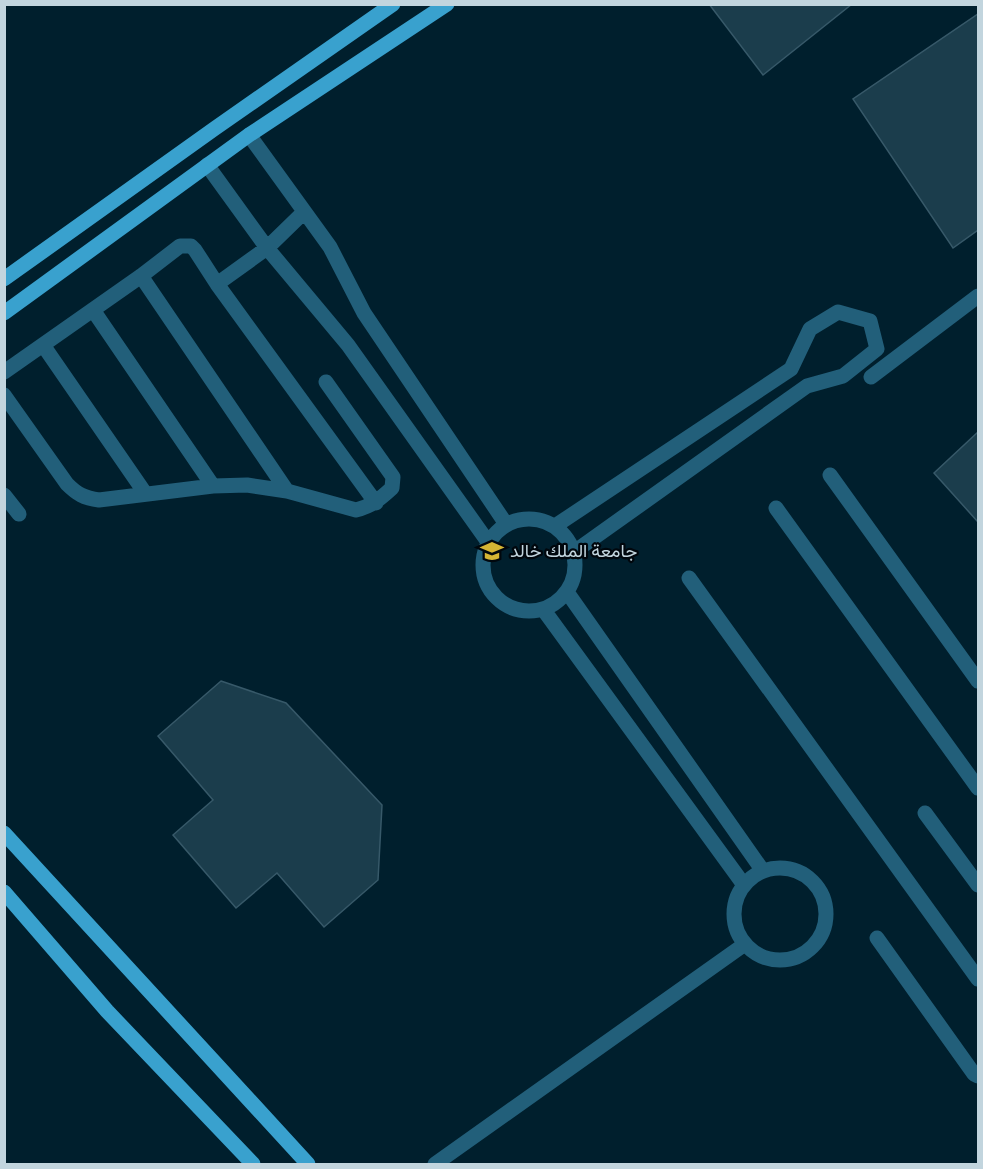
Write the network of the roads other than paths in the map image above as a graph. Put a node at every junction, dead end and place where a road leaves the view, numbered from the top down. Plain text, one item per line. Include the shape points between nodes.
1 (393, 4) edge
2 (447, 4) edge
3 (249, 135) junction
4 (207, 165) junction
5 (304, 212) junction
6 (267, 248) junction
7 (141, 276) junction
8 (4, 279) edge
9 (217, 284) junction
10 (978, 296) edge
11 (93, 310) junction
12 (4, 313) edge
13 (43, 345) junction
14 (4, 372) edge
15 (871, 377) dead end
16 (326, 382) dead end
17 (4, 395) edge
18 (830, 475) dead end
19 (213, 486) junction
20 (287, 491) junction
21 (145, 493) junction
22 (4, 495) edge
23 (376, 503) junction
24 (776, 508) dead end
25 (19, 513) dead end
26 (506, 524) junction
27 (555, 526) junction
28 (488, 542) junction
29 (574, 552) junction
30 (689, 578) dead end
31 (567, 592) junction
32 (543, 609) junction
33 (978, 681) edge
34 (978, 788) edge
35 (925, 813) dead end
36 (4, 833) edge
37 (764, 871) junction
38 (744, 885) junction
39 (978, 885) edge
40 (4, 892) edge
41 (878, 938) dead end
42 (745, 944) junction
43 (978, 979) edge
44 (978, 1076) edge
45 (253, 1164) edge
46 (308, 1164) edge
47 (435, 1164) edge

1 - 8 main road
2 - 3 main road
3 - 4 main road
3 - 5 street
4 - 6 street
4 - 12 main road
5 - 6 street
5 - 26 street via 330,247 364,313
6 - 9 street
6 - 28 street via 348,345
7 - 9 street via 185,245 195,250
7 - 11 street
7 - 20 street
9 - 23 street
10 - 15 street
11 - 13 street
11 - 19 street
13 - 14 street
13 - 21 street
16 - 23 street via 393,477 392,488
17 - 21 street via 76,494 99,500
18 - 33 street
19 - 20 street via 247,485
19 - 21 street
20 - 23 street via 356,510
22 - 25 street
24 - 34 street
26 - 27 street via 530,518
26 - 28 street
27 - 29 street
27 - 29 street via 791,369 810,329 838,312 870,321 877,349 843,376 807,386
28 - 32 street via 483,573 489,588 512,608
29 - 31 street via 576,566
30 - 43 street
31 - 32 street
31 - 37 street
32 - 38 street
35 - 39 street
36 - 46 main road
37 - 38 street
37 - 42 street via 790,869 813,881 825,903 825,927 812,948 790,960 766,958
38 - 42 street via 736,899 734,915
40 - 45 main road via 107,1011
41 - 44 street
42 - 47 street

